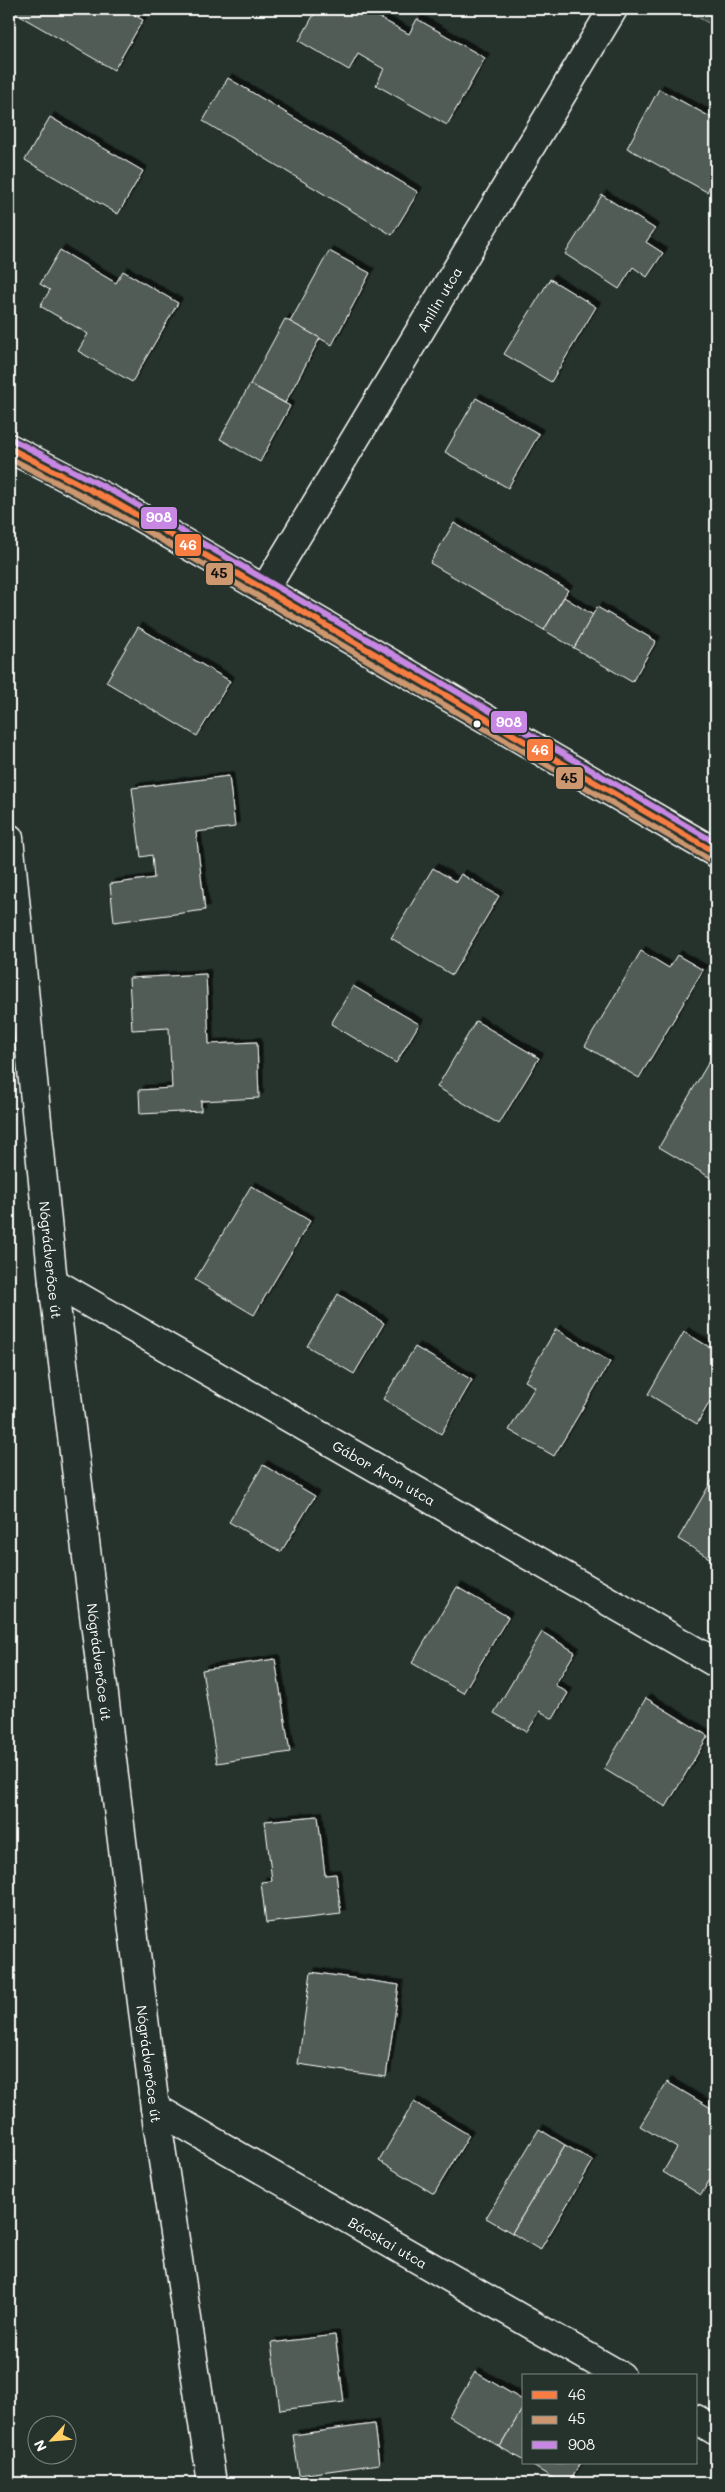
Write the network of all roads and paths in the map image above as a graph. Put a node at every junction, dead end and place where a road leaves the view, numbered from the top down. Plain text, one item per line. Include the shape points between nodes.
1 (612, 9) edge
2 (9, 448) edge
3 (265, 589) junction
4 (9, 838) edge
5 (716, 852) edge
6 (53, 1282) junction
7 (716, 1663) edge
8 (155, 2108) junction
9 (618, 2374) edge
10 (698, 2420) edge
11 (716, 2431) edge
12 (212, 2483) edge

1 - 3 street, Anilin utca
2 - 3 street via 116,503
3 - 5 street
4 - 6 street, Nógrádverőce út
6 - 7 street, Gábor Áron utca
6 - 8 street, Nógrádverőce út
8 - 9 street, Bácskai utca
8 - 12 street, Nógrádverőce út
10 - 11 street

